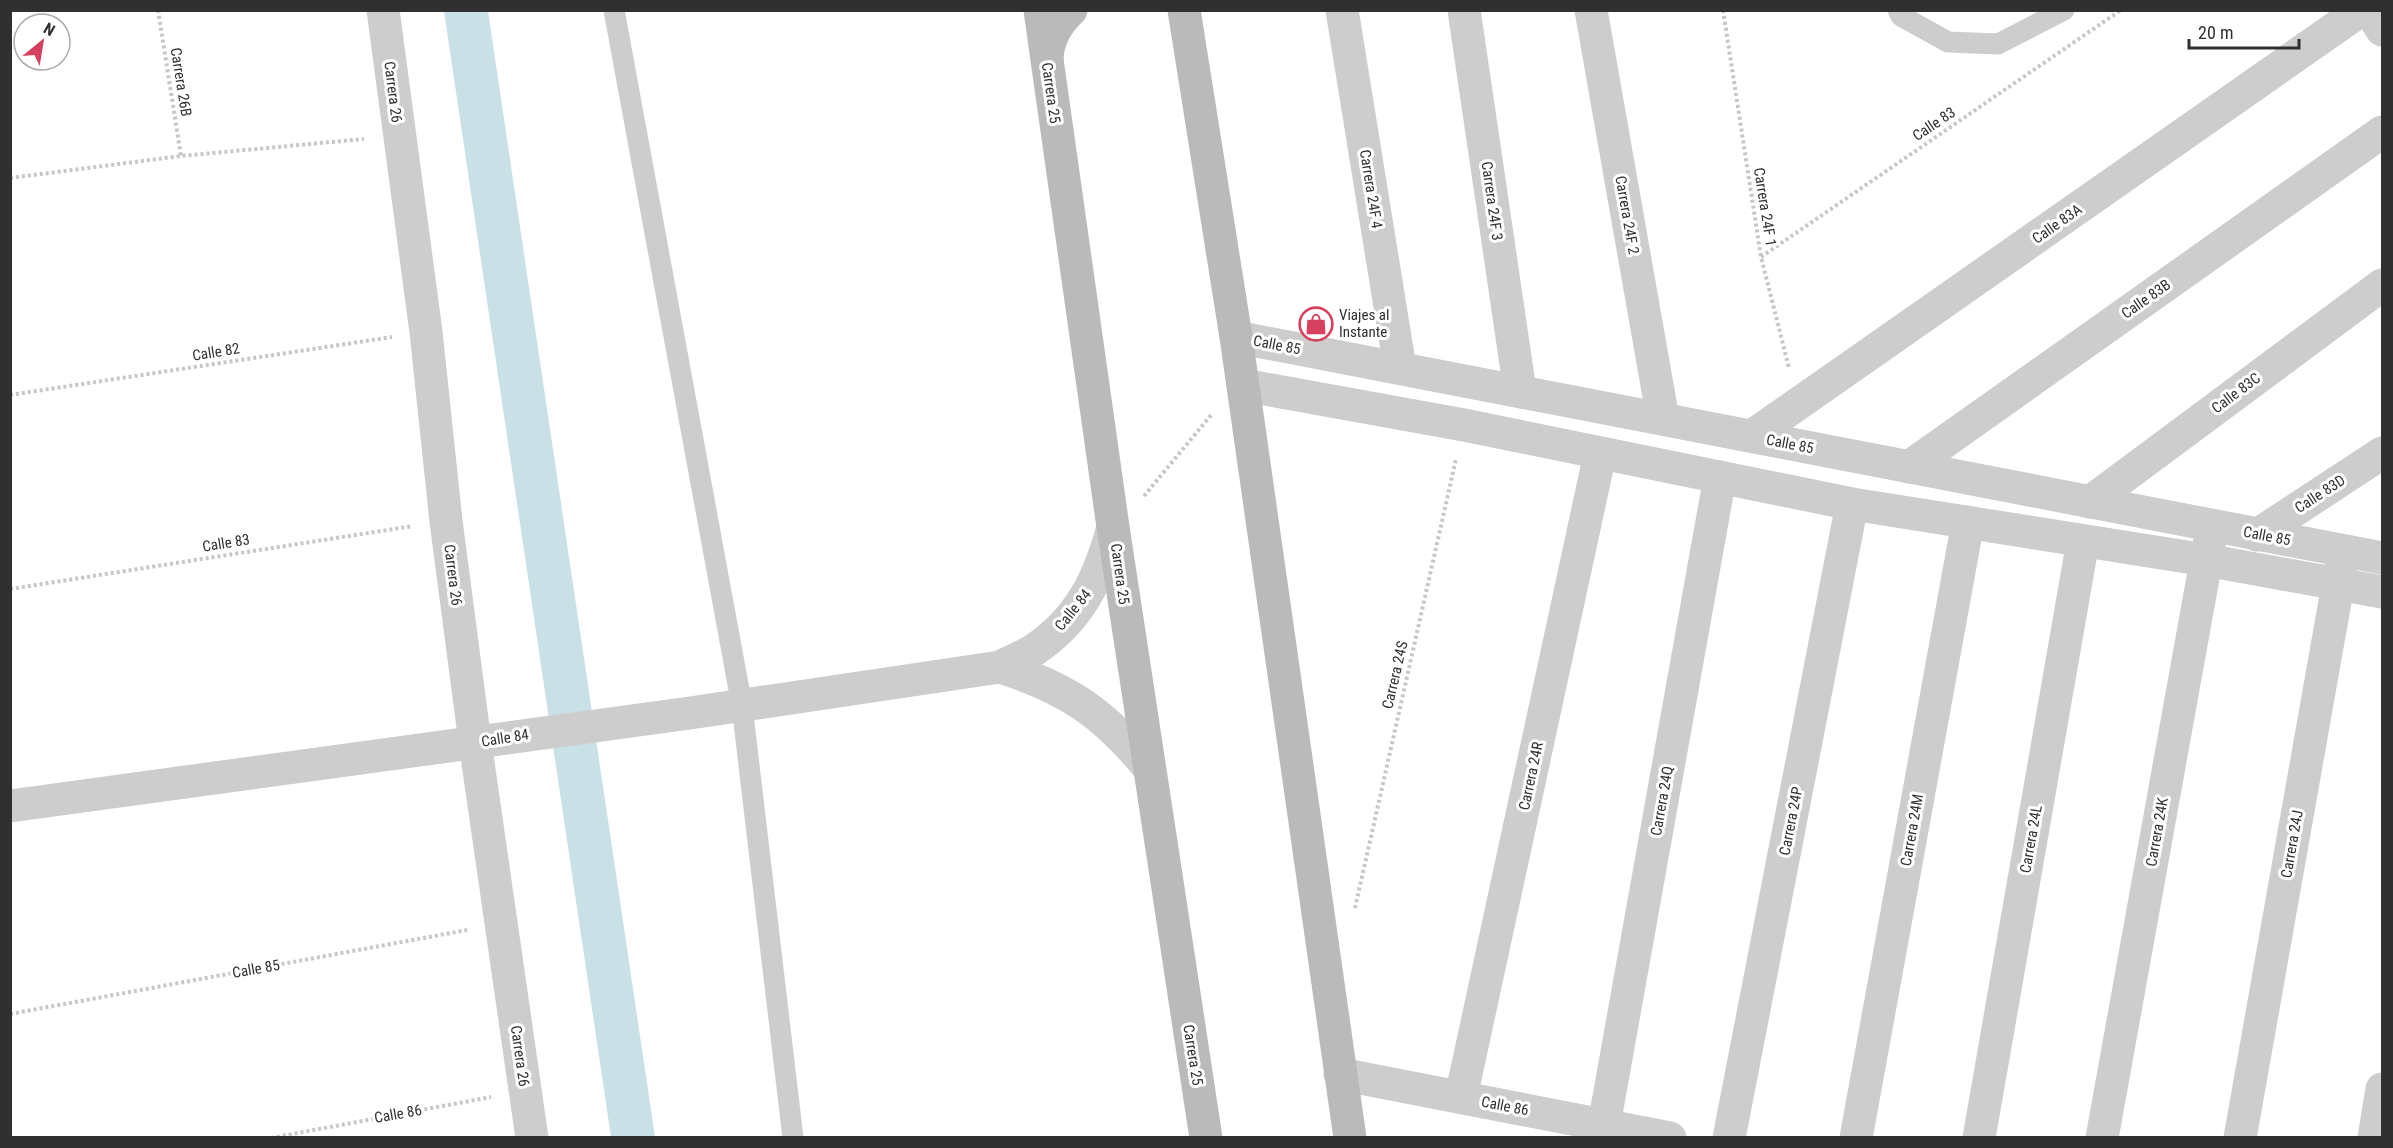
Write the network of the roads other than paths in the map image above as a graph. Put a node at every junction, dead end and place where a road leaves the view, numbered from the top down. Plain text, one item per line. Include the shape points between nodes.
1 (383, 10) edge
2 (614, 10) edge
3 (1040, 10) edge
4 (1071, 10) edge
5 (1166, 10) edge
6 (1184, 10) edge
7 (1342, 10) edge
8 (1464, 10) edge
9 (1591, 10) edge
10 (1898, 10) edge
11 (2064, 10) edge
12 (2361, 10) edge
13 (2369, 10) edge
14 (2382, 30) edge
15 (1190, 52) junction
16 (1047, 65) junction
17 (2382, 132) edge
18 (2382, 285) edge
19 (1236, 336) junction
20 (1400, 368) junction
21 (1243, 385) junction
22 (1520, 391) junction
23 (1663, 419) junction
24 (1752, 436) junction
25 (2382, 453) edge
26 (1600, 454) junction
27 (1909, 467) junction
28 (1720, 477) junction
29 (2090, 501) junction
30 (1852, 504) junction
31 (1968, 522) junction
32 (2212, 526) junction
33 (1113, 527) junction
34 (2256, 535) junction
35 (2083, 541) junction
36 (2344, 551) junction
37 (2382, 558) edge
38 (2206, 560) junction
39 (2338, 584) junction
40 (2382, 592) edge
41 (1000, 667) junction
42 (742, 706) junction
43 (474, 742) junction
44 (1149, 768) junction
45 (10, 806) edge
46 (1340, 1074) junction
47 (2382, 1089) edge
48 (1461, 1097) junction
49 (1604, 1125) junction
50 (532, 1137) edge
51 (793, 1137) edge
52 (1206, 1137) edge
53 (1350, 1137) edge
54 (1670, 1137) edge
55 (1729, 1137) edge
56 (1856, 1137) edge
57 (1979, 1137) edge
58 (2102, 1137) edge
59 (2240, 1137) edge
60 (2374, 1137) edge

1 - 43 street, Carrera 26
2 - 42 lane
3 - 16 main road, Carrera 25
4 - 16 main road via 1054,32
5 - 15 main road via 1181,27
6 - 15 main road
7 - 20 street, Carrera 24F 4
8 - 22 street, Carrera 24F 3
9 - 23 street, Carrera 24F 2
10 - 11 lane via 1901,16 1948,42 1998,44
12 - 24 street, Calle 83A
13 - 14 street
15 - 19 main road
16 - 33 main road, Carrera 25
17 - 27 street, Calle 83B
18 - 29 street, Calle 83C
19 - 20 street, Calle 85
19 - 21 main road
20 - 22 street, Calle 85
21 - 26 street
21 - 46 main road
22 - 23 street, Calle 85
23 - 24 street, Calle 85
24 - 27 street, Calle 85
25 - 34 street, Calle 83D
26 - 28 street
26 - 48 street, Carrera 24R
27 - 29 street, Calle 85
28 - 30 street
28 - 49 street, Carrera 24Q
29 - 32 street, Calle 85
30 - 31 street
30 - 55 street, Carrera 24P
31 - 35 street
31 - 56 street, Carrera 24M
32 - 34 street, Calle 85
32 - 38 street, Carrera 24K
33 - 41 street, Calle 84 via 1103,563 1087,597 1063,626 1034,650
33 - 44 main road, Carrera 25
34 - 36 street, Calle 85
35 - 38 street
35 - 57 street, Carrera 24L
36 - 37 street, Calle 85
36 - 39 street, Carrera 24J
38 - 39 street
38 - 58 street, Carrera 24K
39 - 40 street
39 - 59 street, Carrera 24J
41 - 42 street, Calle 84
41 - 44 street, Calle 84 via 1068,694 1126,740
42 - 43 street, Calle 84
42 - 51 lane
43 - 45 street, Calle 84
43 - 50 street, Carrera 26
44 - 52 main road, Carrera 25
46 - 48 street, Calle 86
46 - 53 main road
47 - 60 street
48 - 49 street, Calle 86
49 - 54 street, Calle 86

